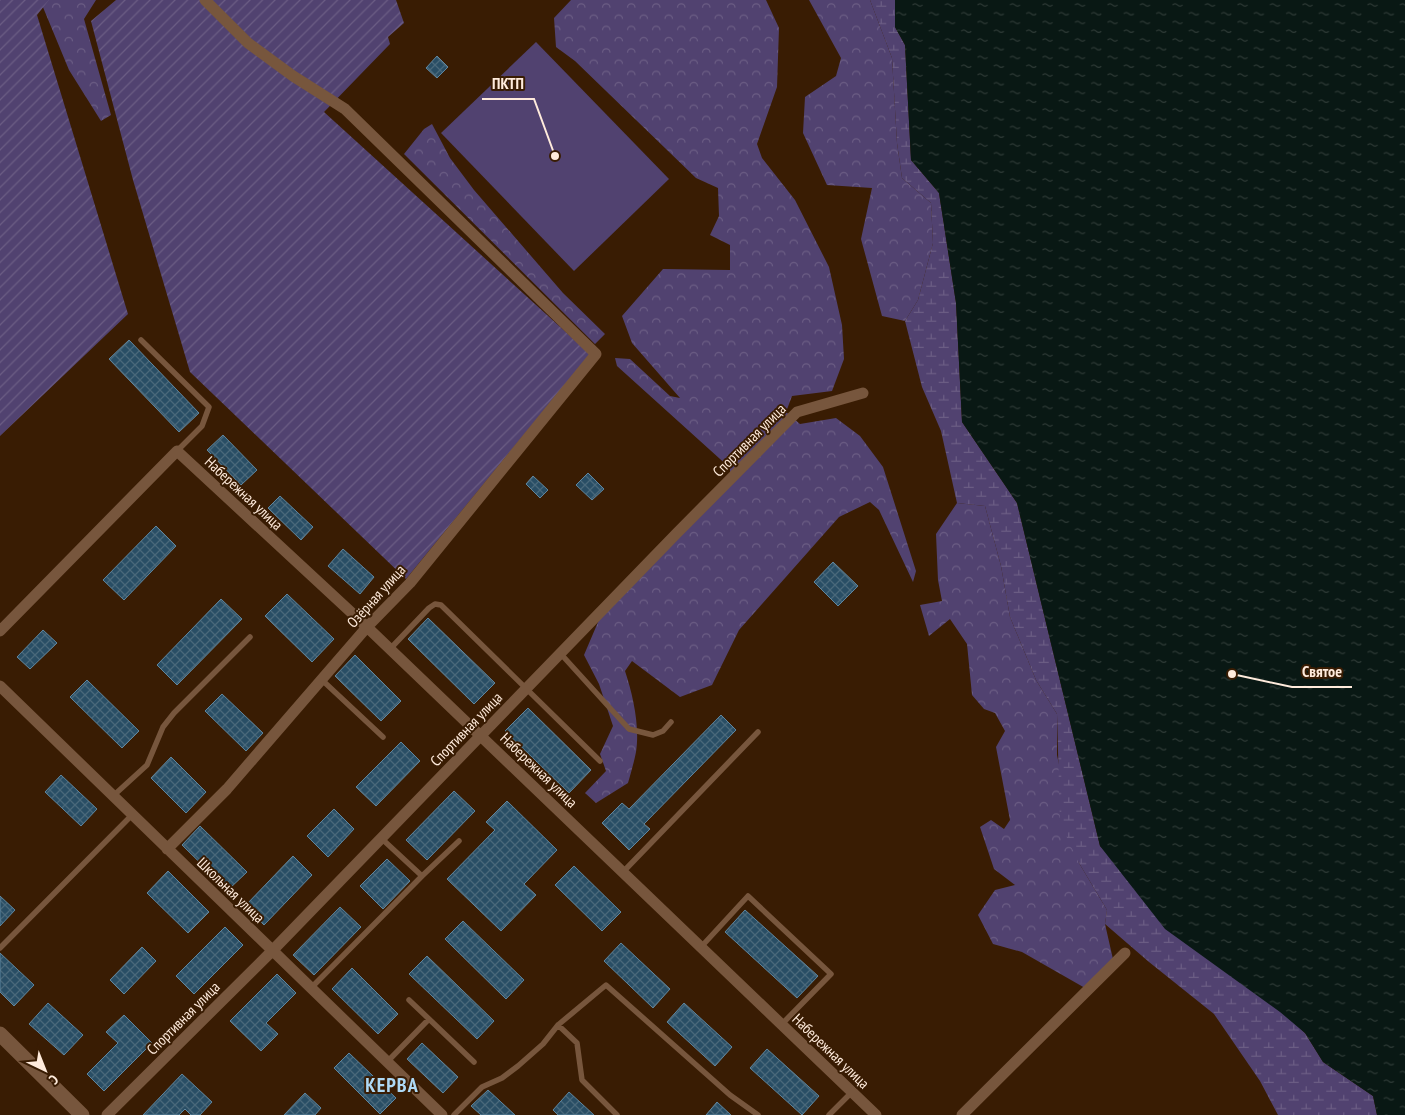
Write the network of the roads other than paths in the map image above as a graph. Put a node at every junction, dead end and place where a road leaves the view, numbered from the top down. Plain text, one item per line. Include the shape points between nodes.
1 (205, 0) edge
2 (141, 340) dead end
3 (863, 393) dead end
4 (177, 452) junction
5 (367, 627) junction
6 (0, 631) edge
7 (250, 637) dead end
8 (390, 649) junction
9 (560, 653) junction
10 (322, 680) junction
11 (0, 686) edge
12 (526, 688) junction
13 (671, 722) dead end
14 (758, 732) dead end
15 (480, 735) junction
16 (383, 737) dead end
17 (600, 761) dead end
18 (113, 796) junction
19 (132, 815) junction
20 (381, 838) junction
21 (459, 841) dead end
22 (167, 849) junction
23 (623, 872) junction
24 (422, 876) junction
25 (701, 947) junction
26 (0, 948) edge
27 (272, 951) junction
28 (1125, 953) dead end
29 (311, 988) junction
30 (409, 1000) dead end
31 (429, 1019) junction
32 (782, 1024) junction
33 (558, 1025) junction
34 (0, 1034) edge
35 (387, 1062) junction
36 (474, 1062) dead end
37 (852, 1092) junction
38 (437, 1114) edge
39 (82, 1115) edge
40 (107, 1115) edge
41 (454, 1115) edge
42 (617, 1115) edge
43 (758, 1115) edge
44 (829, 1115) edge
45 (876, 1115) edge
46 (962, 1115) edge

1 - 5 street, Озёрная улица via 248,43 345,109 596,354 410,583
2 - 4 lane via 209,407 202,426
3 - 9 street, Спортивная улица via 798,412
4 - 5 street, Набережная улица
4 - 6 street
5 - 8 street, Набережная улица
5 - 10 street, Озёрная улица
7 - 18 lane via 174,713 163,727 147,766
8 - 12 lane via 429,608 441,605
8 - 15 street, Набережная улица
9 - 12 street, Спортивная улица
9 - 13 lane via 629,729 653,735 663,731
10 - 16 lane
10 - 22 street, Озёрная улица via 227,789
11 - 18 street, Школьная улица
12 - 15 street, Спортивная улица
12 - 17 lane
14 - 23 lane
15 - 20 street, Спортивная улица
15 - 23 street, Набережная улица
18 - 19 street, Школьная улица
19 - 22 street, Школьная улица
19 - 26 lane
20 - 24 lane
20 - 27 street, Спортивная улица
21 - 24 lane
22 - 27 street, Школьная улица
23 - 25 street, Набережная улица
24 - 29 lane
25 - 32 street, Набережная улица
25 - 32 lane via 748,896 831,974
27 - 29 street, Школьная улица
27 - 40 street, Спортивная улица
28 - 46 street
29 - 35 street, Школьная улица
30 - 31 lane
31 - 35 lane
31 - 36 lane
32 - 37 street, Набережная улица
33 - 41 lane via 543,1044 518,1066 482,1087
33 - 42 lane via 577,1043 582,1080
33 - 43 lane via 606,985 730,1095
34 - 39 street
35 - 38 street, Школьная улица
37 - 44 lane
37 - 45 street, Набережная улица

